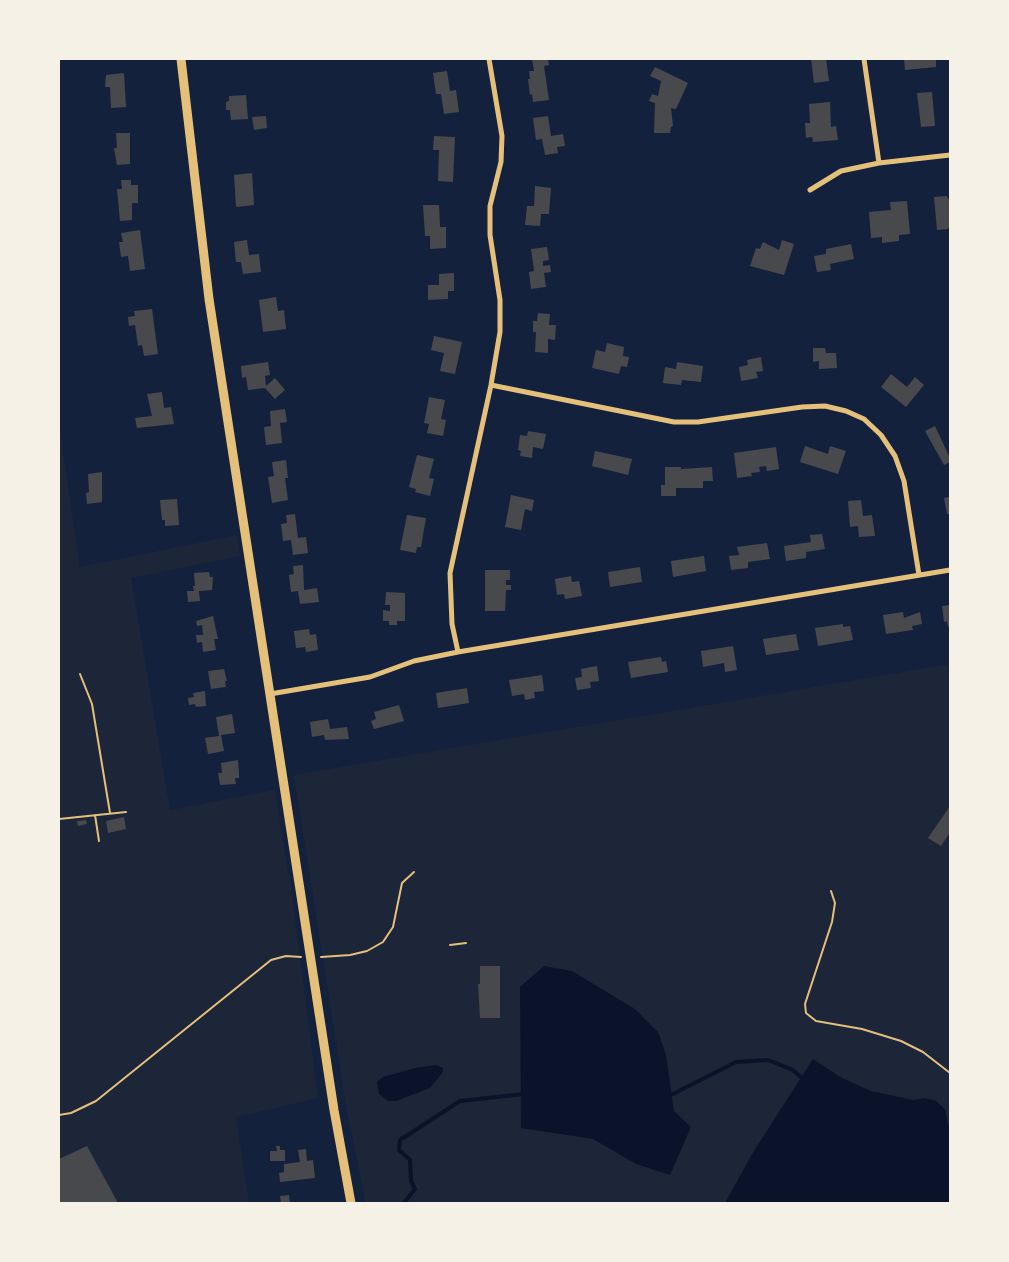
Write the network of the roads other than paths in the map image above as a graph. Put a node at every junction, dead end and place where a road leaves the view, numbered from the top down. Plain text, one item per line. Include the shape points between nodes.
1 (181, 59) edge
2 (489, 59) edge
3 (864, 59) edge
4 (950, 155) edge
5 (878, 163) junction
6 (810, 190) dead end
7 (491, 384) junction
8 (950, 570) edge
9 (919, 575) junction
10 (458, 652) junction
11 (270, 694) junction
12 (351, 1203) edge

1 - 11 street via 208,290
2 - 7 street via 502,136 501,162 490,206 490,236 500,300 500,332
3 - 5 street
4 - 5 street
5 - 6 street via 841,171
7 - 9 street via 674,422 698,422 826,406 864,419 896,456 904,481
7 - 10 street via 450,573
8 - 9 street
9 - 10 street
10 - 11 street via 370,677
11 - 12 street

